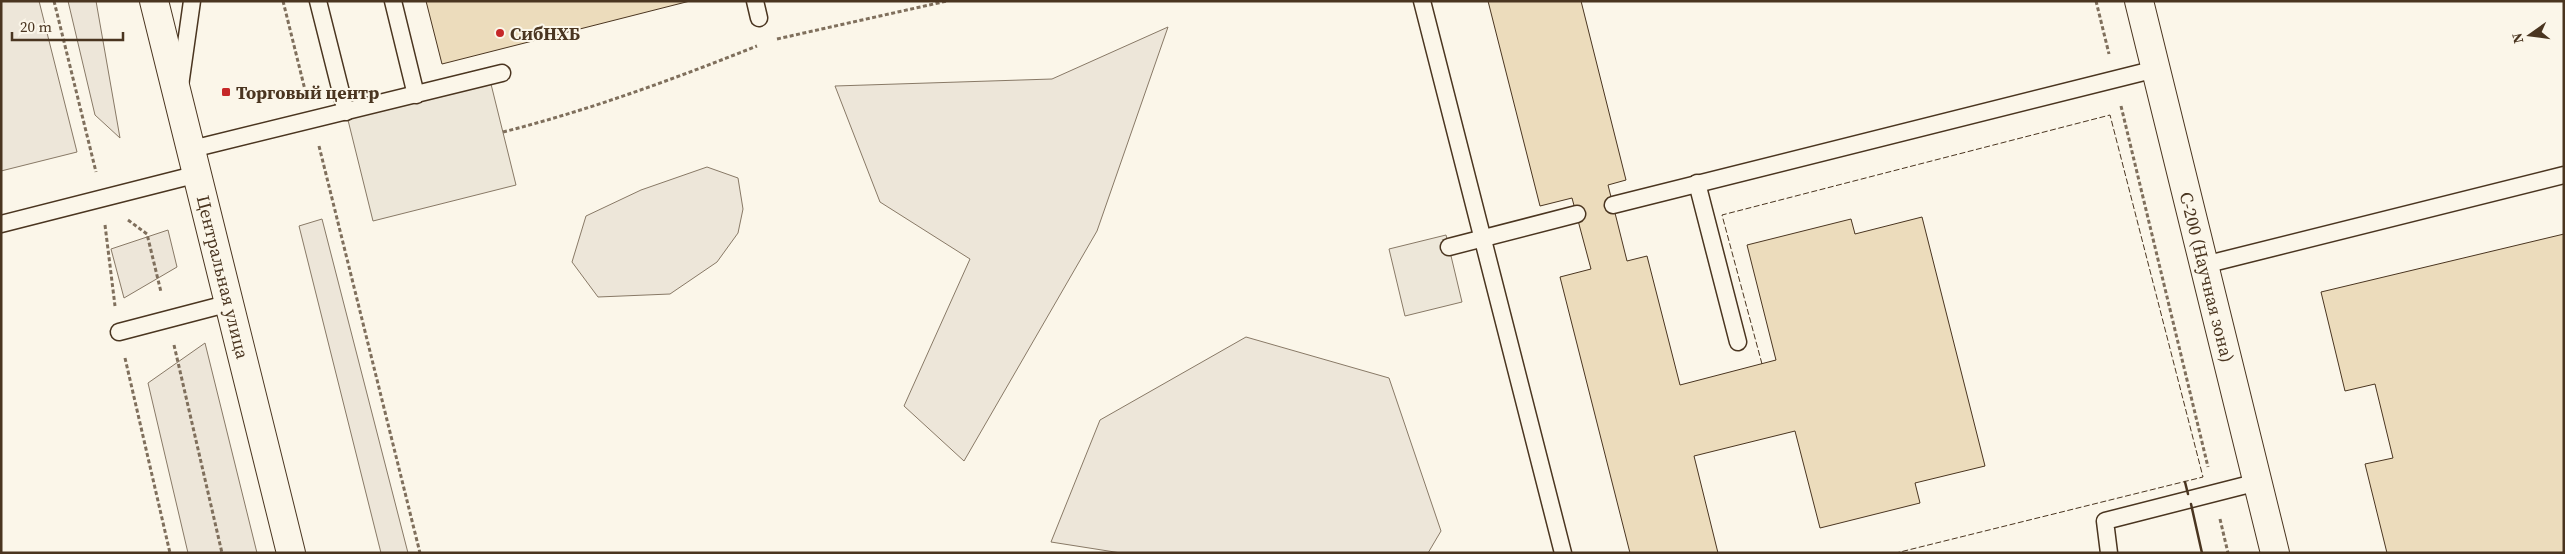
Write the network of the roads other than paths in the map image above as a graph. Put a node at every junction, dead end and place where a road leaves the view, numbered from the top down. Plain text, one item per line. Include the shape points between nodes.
1 (154, 1) edge
2 (192, 1) edge
3 (318, 1) edge
4 (393, 1) edge
5 (755, 1) edge
6 (1422, 1) edge
7 (2139, 1) edge
8 (759, 18) dead end
9 (2156, 69) junction
10 (502, 73) dead end
11 (416, 95) junction
12 (178, 100) junction
13 (346, 112) junction
14 (195, 162) junction
15 (2564, 175) edge
16 (1697, 183) junction
17 (1613, 205) dead end
18 (1577, 214) dead end
19 (1, 224) edge
20 (1481, 239) junction
21 (1449, 247) dead end
22 (2204, 265) junction
23 (230, 303) junction
24 (119, 332) road end
25 (1738, 342) dead end
26 (2258, 482) junction
27 (291, 553) edge
28 (1563, 553) edge
29 (2109, 553) edge
30 (2276, 553) edge

1 - 12 street, Центральная улица
2 - 12 lane
3 - 13 lane
4 - 11 lane
5 - 8 lane
6 - 20 lane
7 - 9 street, С-200 (Научная зона)
9 - 16 lane
9 - 22 street, С-200 (Научная зона)
10 - 11 lane
11 - 13 lane
12 - 14 street, Центральная улица
13 - 14 lane
14 - 19 lane via 102,200
14 - 23 street, Центральная улица
15 - 22 lane
16 - 17 lane
16 - 25 lane
18 - 20 lane
20 - 21 lane
20 - 28 lane
22 - 26 street, С-200 (Научная зона)
23 - 24 lane
23 - 27 street, Центральная улица
26 - 29 lane via 2105,521
26 - 30 street, С-200 (Научная зона)

